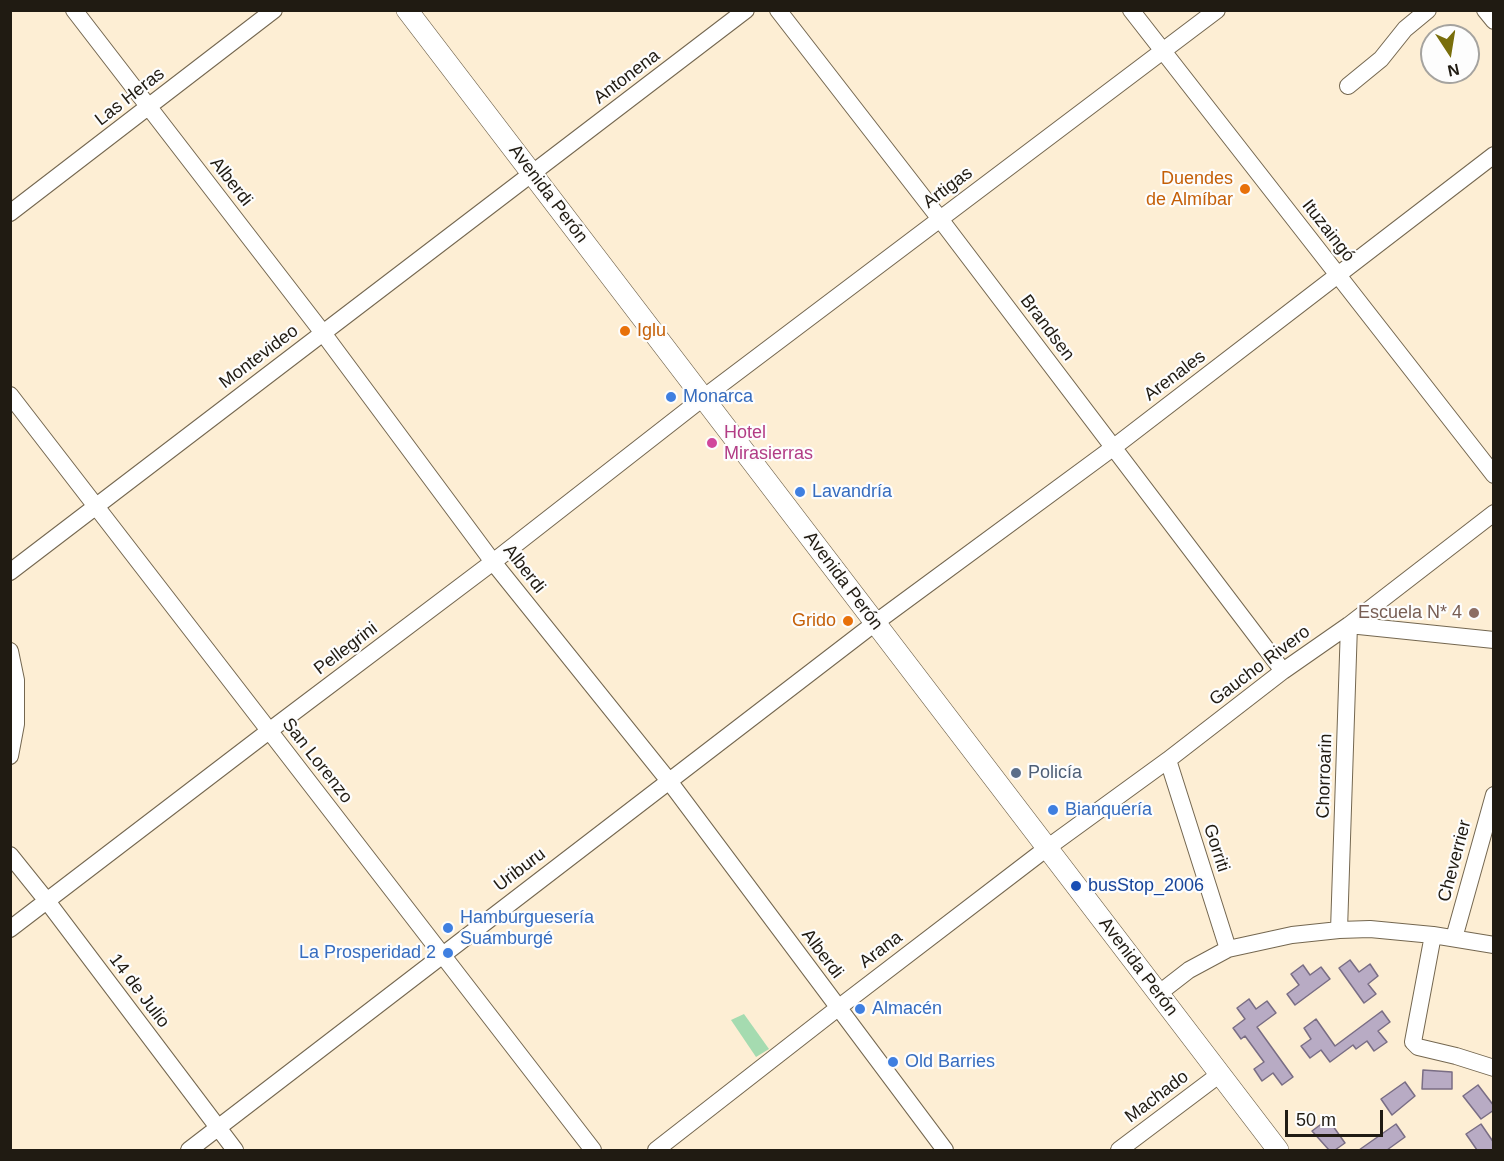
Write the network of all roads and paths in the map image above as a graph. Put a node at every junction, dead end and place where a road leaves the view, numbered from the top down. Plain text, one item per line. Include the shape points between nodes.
1 (74, 10) edge
2 (274, 10) edge
3 (407, 10) edge
4 (746, 10) edge
5 (778, 10) edge
6 (1131, 10) edge
7 (1217, 10) edge
8 (1428, 10) edge
9 (1485, 10) edge
10 (1494, 21) edge
11 (1163, 52) junction
12 (1348, 86) dead end
13 (149, 107) junction
14 (1494, 155) edge
15 (532, 174) junction
16 (10, 213) edge
17 (940, 219) junction
18 (1338, 276) junction
19 (323, 333) junction
20 (10, 395) edge
21 (704, 398) junction
22 (1114, 447) junction
23 (1494, 475) edge
24 (96, 507) junction
25 (1494, 513) edge
26 (493, 562) junction
27 (10, 572) edge
28 (875, 623) junction
29 (1349, 625) junction
30 (1494, 640) edge
31 (10, 651) edge
32 (1283, 671) junction
33 (269, 731) junction
34 (10, 756) edge
35 (1168, 760) junction
36 (669, 781) junction
37 (1494, 795) edge
38 (1487, 847) edge
39 (1047, 848) junction
40 (10, 855) edge
41 (47, 901) junction
42 (10, 929) edge
43 (1339, 930) junction
44 (1433, 935) junction
45 (1454, 938) junction
46 (1494, 945) edge
47 (1228, 949) junction
48 (441, 955) junction
49 (1158, 994) junction
50 (838, 1008) junction
51 (1494, 1068) edge
52 (1220, 1074) junction
53 (218, 1129) junction
54 (189, 1150) edge
55 (235, 1150) edge
56 (593, 1150) edge
57 (656, 1150) edge
58 (945, 1150) edge
59 (1119, 1150) edge
60 (1278, 1150) edge

1 - 13 street, Alberdi
2 - 13 street, Las Heras
3 - 15 main road, Avenida Perón
4 - 15 street, Antonena
5 - 17 street, Brandsen
6 - 11 street, Ituzaingó
7 - 11 street, Artigas
8 - 12 street via 1405,29 1381,59
9 - 10 street
11 - 17 street, Artigas
11 - 18 street, Ituzaingó
13 - 16 street, Las Heras
13 - 19 street, Alberdi
14 - 18 street, Arenales
15 - 19 street, Montevideo
15 - 21 main road, Avenida Perón
17 - 21 street, Artigas
17 - 22 street, Brandsen
18 - 22 street, Arenales
18 - 23 street, Ituzaingó
19 - 24 street, Montevideo
19 - 26 street, Alberdi
20 - 24 street, San Lorenzo
21 - 26 street, Pellegrini
21 - 28 main road, Avenida Perón
22 - 28 street, Arenales
22 - 32 street, Brandsen
24 - 27 street, Montevideo
24 - 33 street, San Lorenzo
25 - 29 street, Gaucho Rivero
26 - 33 street, Pellegrini
26 - 36 street, Alberdi
28 - 36 street, Uriburu
28 - 39 main road, Avenida Perón
29 - 30 street
29 - 32 street, Gaucho Rivero
29 - 43 street, Chorroarin
31 - 34 street via 16,680 16,724
32 - 35 street, Gaucho Rivero
33 - 41 street, Pellegrini
33 - 48 street, San Lorenzo
35 - 39 street, Gaucho Rivero
35 - 47 street, Gorriti
36 - 48 street, Uriburu
36 - 50 street, Alberdi
37 - 38 street, Cheverrier
38 - 45 street, Cheverrier
39 - 49 main road, Avenida Perón
39 - 50 street, Arana
40 - 41 street, 14 de Julio
41 - 42 street, Pellegrini
41 - 53 street, 14 de Julio
43 - 44 street
43 - 47 street via 1292,935
44 - 45 street
44 - 51 street via 1413,1042
45 - 46 street
47 - 49 street via 1189,970
48 - 53 street, Uriburu
48 - 56 street, San Lorenzo
49 - 52 main road, Avenida Perón
50 - 57 street, Arana
50 - 58 street, Alberdi
52 - 59 street, Machado
52 - 60 main road, Avenida Perón
53 - 54 street, Uriburu
53 - 55 street, 14 de Julio

